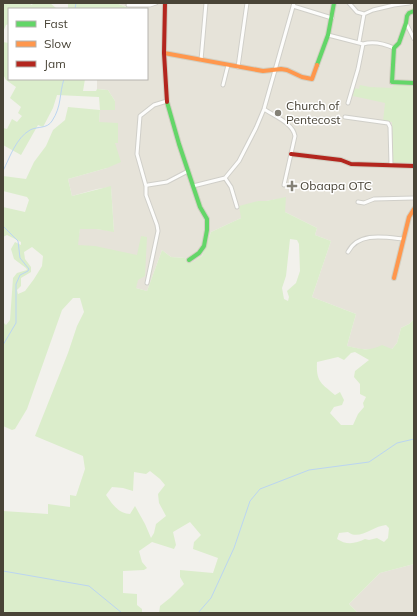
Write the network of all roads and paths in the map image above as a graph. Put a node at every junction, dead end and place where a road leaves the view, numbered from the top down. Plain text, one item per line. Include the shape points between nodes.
1 (156, 3) edge
2 (165, 3) edge
3 (206, 3) edge
4 (248, 3) edge
5 (334, 3) edge
6 (349, 3) edge
7 (409, 3) edge
8 (294, 4) edge
9 (394, 4) edge
10 (128, 5) dead end
11 (414, 10) edge
12 (364, 14) junction
13 (332, 18) junction
14 (406, 24) junction
15 (328, 35) junction
16 (414, 39) edge
17 (359, 42) junction
18 (363, 44) junction
19 (394, 48) junction
20 (164, 53) junction
21 (201, 60) junction
22 (228, 66) junction
23 (238, 67) junction
24 (274, 70) junction
25 (414, 84) edge
26 (223, 85) dead end
27 (167, 101) junction
28 (348, 103) dead end
29 (264, 109) junction
30 (345, 117) dead end
31 (291, 154) junction
32 (392, 165) junction
33 (414, 166) edge
34 (188, 171) junction
35 (225, 178) junction
36 (284, 184) dead end
37 (146, 186) junction
38 (193, 186) junction
39 (414, 198) edge
40 (358, 202) dead end
41 (237, 207) dead end
42 (414, 209) edge
43 (403, 239) junction
44 (348, 252) dead end
45 (189, 260) dead end
46 (394, 278) dead end
47 (148, 283) dead end

1 - 10 street
2 - 20 street
3 - 21 street
4 - 23 street
5 - 13 street
6 - 12 street via 357,12
7 - 9 street
8 - 13 street
8 - 24 street
9 - 12 street
11 - 14 street via 407,16
12 - 17 street
13 - 15 street
14 - 16 street
14 - 19 street via 399,43
15 - 17 street
15 - 24 street via 312,79 287,70
17 - 18 street
18 - 19 street via 369,42
18 - 28 street
19 - 25 street via 392,82
20 - 21 street
20 - 27 street
21 - 22 street
22 - 23 street
22 - 26 street
23 - 24 street
24 - 29 street
27 - 34 street
27 - 37 street via 154,105 140,116 137,154
29 - 31 street via 294,130
29 - 35 street via 239,161
30 - 32 street via 388,123
31 - 32 street via 341,160 351,164
31 - 36 street
32 - 33 street
34 - 37 street via 167,182
34 - 38 street
35 - 38 street
35 - 41 street via 232,187
37 - 47 street via 146,195 158,231
38 - 45 street via 207,219 207,230 204,246
39 - 40 street
42 - 43 street via 409,216
43 - 44 street via 366,238 357,241
43 - 46 street

